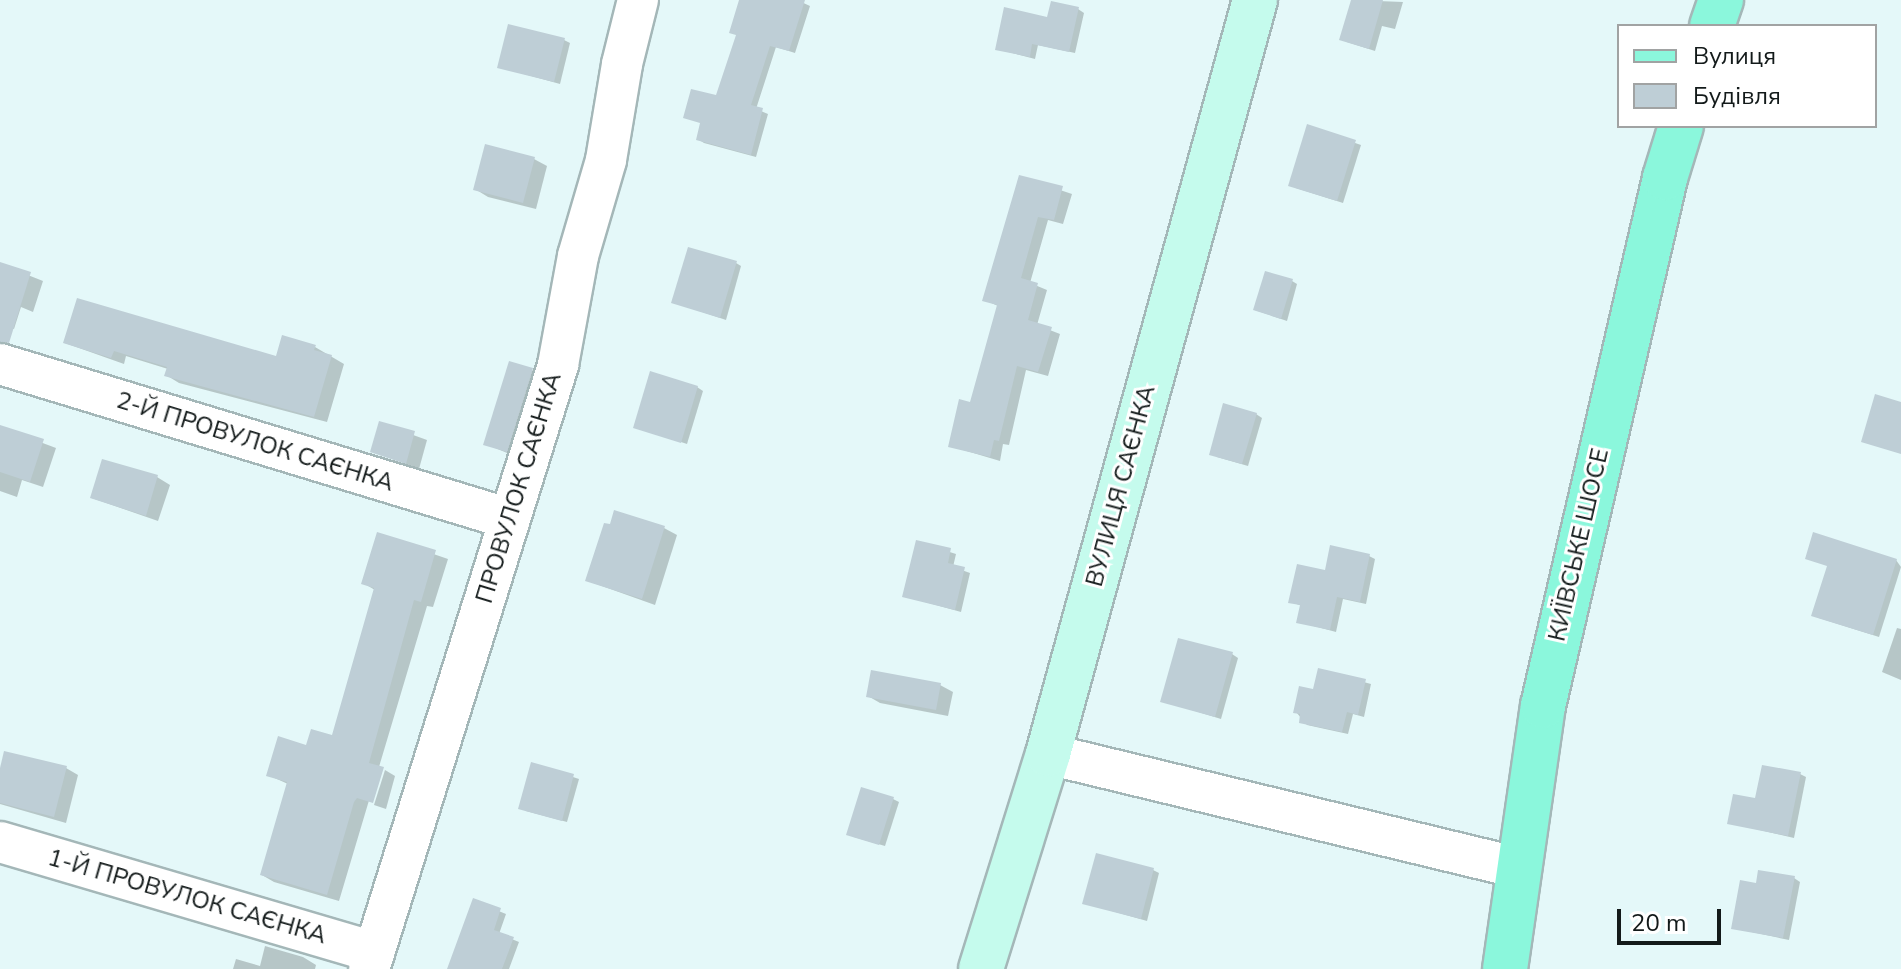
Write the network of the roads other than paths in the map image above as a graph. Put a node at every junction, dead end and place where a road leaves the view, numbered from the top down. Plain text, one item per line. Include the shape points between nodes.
1 (638, 0) edge
2 (1255, 0) edge
3 (1721, 0) edge
4 (1713, 24) edge
5 (1680, 128) edge
6 (0, 364) edge
7 (510, 519) junction
8 (1048, 754) junction
9 (0, 842) edge
10 (1519, 868) junction
11 (372, 960) edge
12 (981, 969) edge
13 (1505, 969) edge

1 - 7 street, ПРОВУЛОК САЄНКА via 558,365
2 - 8 street, ВУЛИЦЯ САЄНКА
3 - 4 main road
5 - 10 main road, КИЇВСЬКЕ ШОСЕ via 1543,706
6 - 7 street, 2-Й ПРОВУЛОК САЄНКА
7 - 11 street, ПРОВУЛОК САЄНКА
8 - 10 street
8 - 12 street, ВУЛИЦЯ САЄНКА
9 - 11 street, 1-Й ПРОВУЛОК САЄНКА
10 - 13 main road, КИЇВСЬКЕ ШОСЕ

